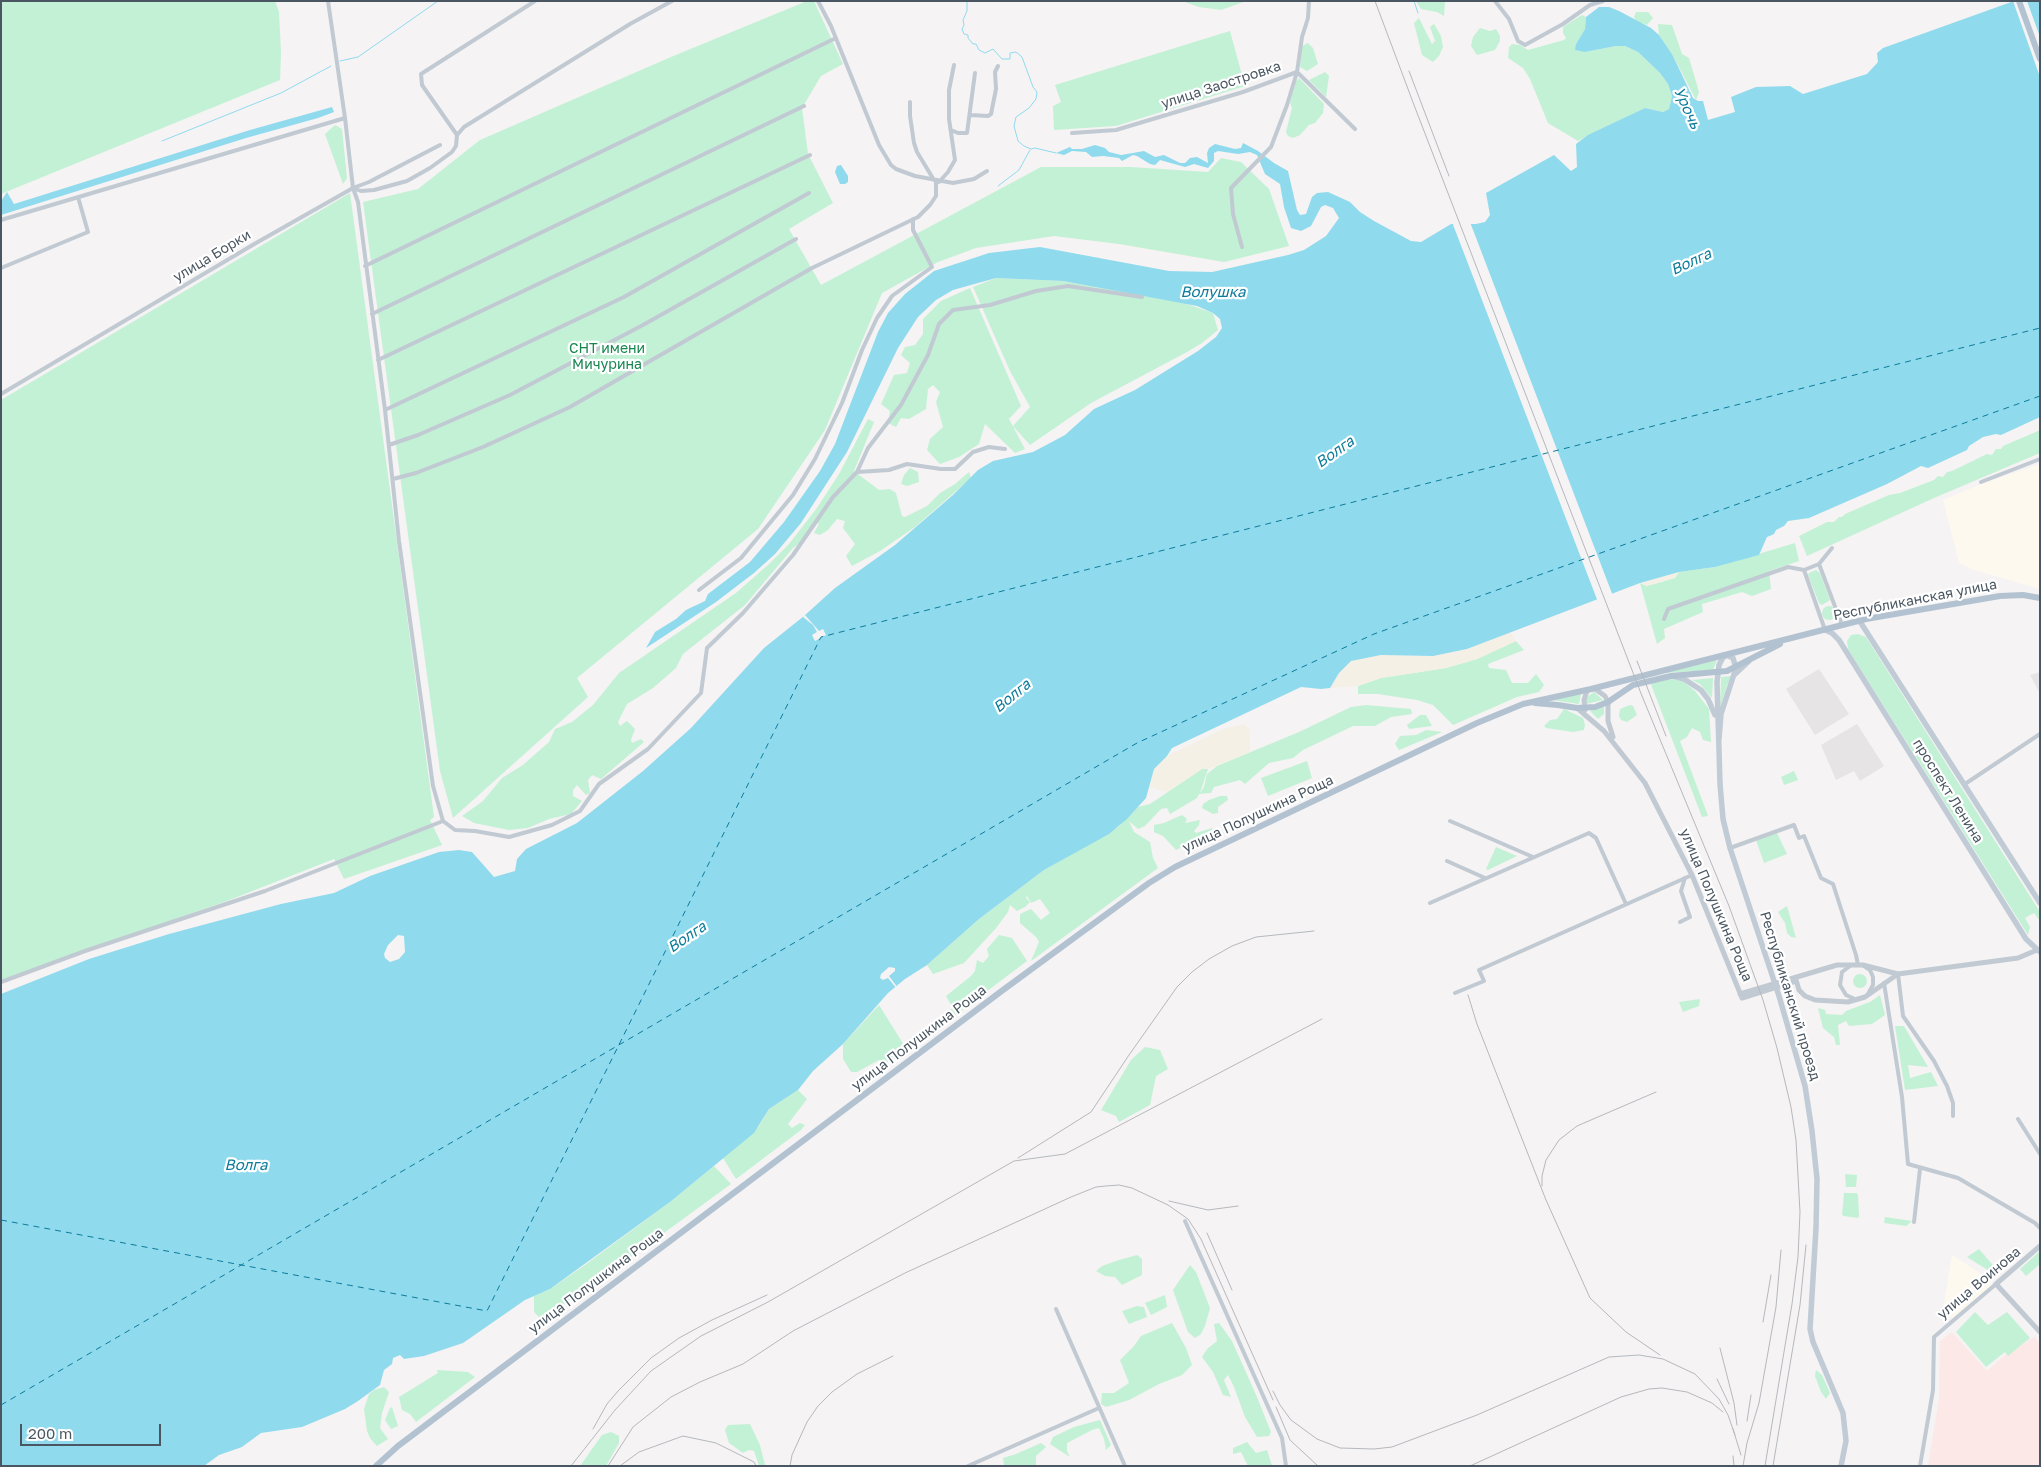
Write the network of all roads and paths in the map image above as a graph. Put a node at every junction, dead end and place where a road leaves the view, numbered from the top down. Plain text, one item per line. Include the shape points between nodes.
1 (328, 1) edge
2 (535, 1) edge
3 (672, 1) edge
4 (818, 1) edge
5 (1309, 1) edge
6 (1495, 1) edge
7 (2019, 1) edge
8 (1602, 2) edge
9 (836, 38) junction
10 (2040, 59) edge
11 (954, 65) dead end
12 (998, 66) dead end
13 (1296, 72) junction
14 (974, 74) dead end
15 (910, 102) dead end
16 (804, 106) dead end
17 (970, 115) junction
18 (346, 118) junction
19 (1355, 129) dead end
20 (951, 130) junction
21 (1072, 132) dead end
22 (457, 135) junction
23 (440, 145) dead end
24 (810, 155) dead end
25 (987, 171) dead end
26 (936, 181) junction
27 (353, 188) junction
28 (809, 193) dead end
29 (78, 196) junction
30 (913, 219) junction
31 (1, 220) edge
32 (796, 239) dead end
33 (1242, 247) dead end
34 (365, 266) junction
35 (1, 268) edge
36 (1142, 297) dead end
37 (372, 314) junction
38 (378, 360) junction
39 (1, 394) edge
40 (385, 410) junction
41 (389, 445) junction
42 (1005, 449) dead end
43 (2040, 459) edge
44 (857, 472) junction
45 (393, 479) junction
46 (1980, 482) dead end
47 (1832, 548) dead end
48 (1819, 564) junction
49 (1804, 570) junction
50 (699, 590) dead end
51 (2040, 598) edge
52 (1664, 619) dead end
53 (1860, 620) junction
54 (1845, 624) junction
55 (1825, 630) junction
56 (1795, 638) junction
57 (1839, 640) junction
58 (1726, 655) junction
59 (1718, 672) junction
60 (1735, 672) junction
61 (1671, 676) junction
62 (1591, 689) junction
63 (1608, 702) junction
64 (1523, 704) junction
65 (1576, 708) junction
66 (1584, 709) junction
67 (1592, 720) junction
68 (1718, 726) junction
69 (2040, 734) edge
70 (1719, 739) junction
71 (1618, 746) junction
72 (1965, 784) junction
73 (443, 821) junction
74 (1450, 821) dead end
75 (1730, 848) junction
76 (1533, 857) junction
77 (1447, 861) dead end
78 (1689, 876) junction
79 (1485, 878) junction
80 (1430, 903) dead end
81 (2040, 903) edge
82 (1626, 904) junction
83 (1680, 922) dead end
84 (2039, 950) edge
85 (1858, 965) junction
86 (1898, 974) junction
87 (1795, 979) junction
88 (1, 982) edge
89 (1884, 983) junction
90 (1455, 993) dead end
91 (1865, 997) junction
92 (1857, 1000) junction
93 (1953, 1116) dead end
94 (2018, 1120) dead end
95 (2040, 1154) edge
96 (1920, 1169) junction
97 (1185, 1220) dead end
98 (1914, 1222) dead end
99 (2040, 1228) edge
100 (2040, 1246) edge
101 (1996, 1284) junction
102 (1056, 1309) dead end
103 (2040, 1332) edge
104 (1099, 1408) junction
105 (376, 1466) edge
106 (968, 1466) edge
107 (1125, 1466) edge
108 (1286, 1466) edge
109 (1841, 1466) edge
110 (1920, 1466) edge

1 - 18 street
2 - 22 street via 421,74 422,85
3 - 22 street via 512,96
4 - 9 street
5 - 13 street
6 - 8 street via 1509,19 1518,41 1525,45 1590,5
7 - 10 main road
9 - 26 street via 885,157 896,169
9 - 34 street
11 - 20 street via 949,90
12 - 17 street via 991,114
13 - 19 street, улица Заостровка
13 - 21 street, улица Заостровка via 1243,92 1116,130
13 - 33 street via 1269,150 1231,188 1233,214
14 - 17 street
15 - 26 street via 914,143
16 - 37 street
17 - 20 street via 967,133
18 - 27 street
18 - 29 street
20 - 26 street via 955,160 948,172
22 - 27 street via 452,152 407,181 374,190
23 - 27 street, улица Борки
24 - 38 street
25 - 26 street via 964,182
26 - 30 street via 934,200
27 - 34 street via 358,202
27 - 39 street, улица Борки
28 - 40 street via 624,297
29 - 31 street
29 - 35 street via 88,232
30 - 45 street via 812,268 570,407 483,447
30 - 50 street via 913,230 932,267 892,296 877,318 842,403 793,495 741,558
32 - 41 street via 510,395
34 - 37 street
36 - 44 street via 1068,286 1036,291 990,305 953,310 939,324 928,355 901,405 868,448
37 - 38 street
38 - 40 street
40 - 41 street
41 - 45 street
42 - 44 street via 989,447 973,452 955,469 907,464 889,470
43 - 46 street
44 - 73 street via 833,497 793,556 707,648 701,693 648,749 599,784 580,811 552,825 509,837 455,830
45 - 73 street via 433,786
47 - 48 street
48 - 49 street
48 - 54 street via 1833,603
49 - 52 street via 1788,567 1763,575 1668,609
49 - 55 street
51 - 53 main road, Республиканская улица via 2000,596
53 - 54 main road, Республиканская улица
53 - 72 main road, проспект Ленина
54 - 55 main road, Республиканская улица
54 - 57 main road
55 - 56 main road, Республиканская улица
55 - 57 main road, проспект Ленина
56 - 58 main road, Республиканская улица
56 - 60 main road, Республиканская улица via 1753,658
57 - 84 main road, проспект Ленина via 2026,939
58 - 59 main road, Республиканский проезд
58 - 60 main road via 1733,658
58 - 62 main road, Республиканская улица
59 - 60 main road, Республиканская улица
59 - 61 main road, Республиканская улица
59 - 68 main road, Республиканский проезд
60 - 70 main road, Республиканский проезд via 1721,714
61 - 63 main road, Республиканская улица via 1633,685
61 - 68 main road, Республиканский проезд via 1684,679 1701,690 1713,707
62 - 63 street via 1599,690
62 - 64 main road, улица Полушкина Роща
62 - 66 street via 1586,694
63 - 66 main road, Республиканская улица
63 - 71 street, улица Полушкина Роща via 1610,731
64 - 65 main road, улица Полушкина Роща via 1543,703
64 - 105 main road, улица Полушкина Роща via 1175,867 1149,883 579,1309
65 - 66 main road, Республиканская улица
65 - 67 street, улица Полушкина Роща
66 - 67 street, улица Полушкина Роща
67 - 71 street, улица Полушкина Роща
68 - 70 main road, Республиканский проезд
69 - 72 street
70 - 75 main road, Республиканский проезд via 1722,813
71 - 78 street, улица Полушкина Роща via 1645,783
72 - 81 main road, проспект Ленина
73 - 88 street via 265,891
74 - 76 street
75 - 85 street via 1794,825 1799,838 1804,836 1821,878 1833,884
75 - 109 main road, Республиканский проезд via 1780,996 1801,1070 1812,1131 1818,1205 1810,1329 1844,1413 1846,1441
76 - 79 street
76 - 82 street via 1589,833 1596,838
77 - 79 street
78 - 82 street
78 - 83 street via 1681,891 1690,917
78 - 87 street, улица Полушкина Роща via 1721,943 1741,996
79 - 80 street
82 - 90 street via 1479,970 1484,981
84 - 86 street via 2018,958
85 - 86 street
85 - 87 street via 1837,965
85 - 91 street via 1870,970 1873,977 1873,985
85 - 92 street via 1842,972 1840,985 1846,995
86 - 89 street
86 - 93 street via 1903,1016 1947,1086 1953,1103
87 - 92 street via 1799,990 1815,1000
89 - 91 street
89 - 96 street via 1902,1097 1908,1164
91 - 92 street
94 - 95 street
96 - 98 street
96 - 99 street via 1966,1182
97 - 108 street via 1282,1438
100 - 101 street, улица Воинова
101 - 103 street
101 - 110 street, улица Воинова via 1934,1338 1933,1390
102 - 104 street
104 - 106 street
104 - 107 street

